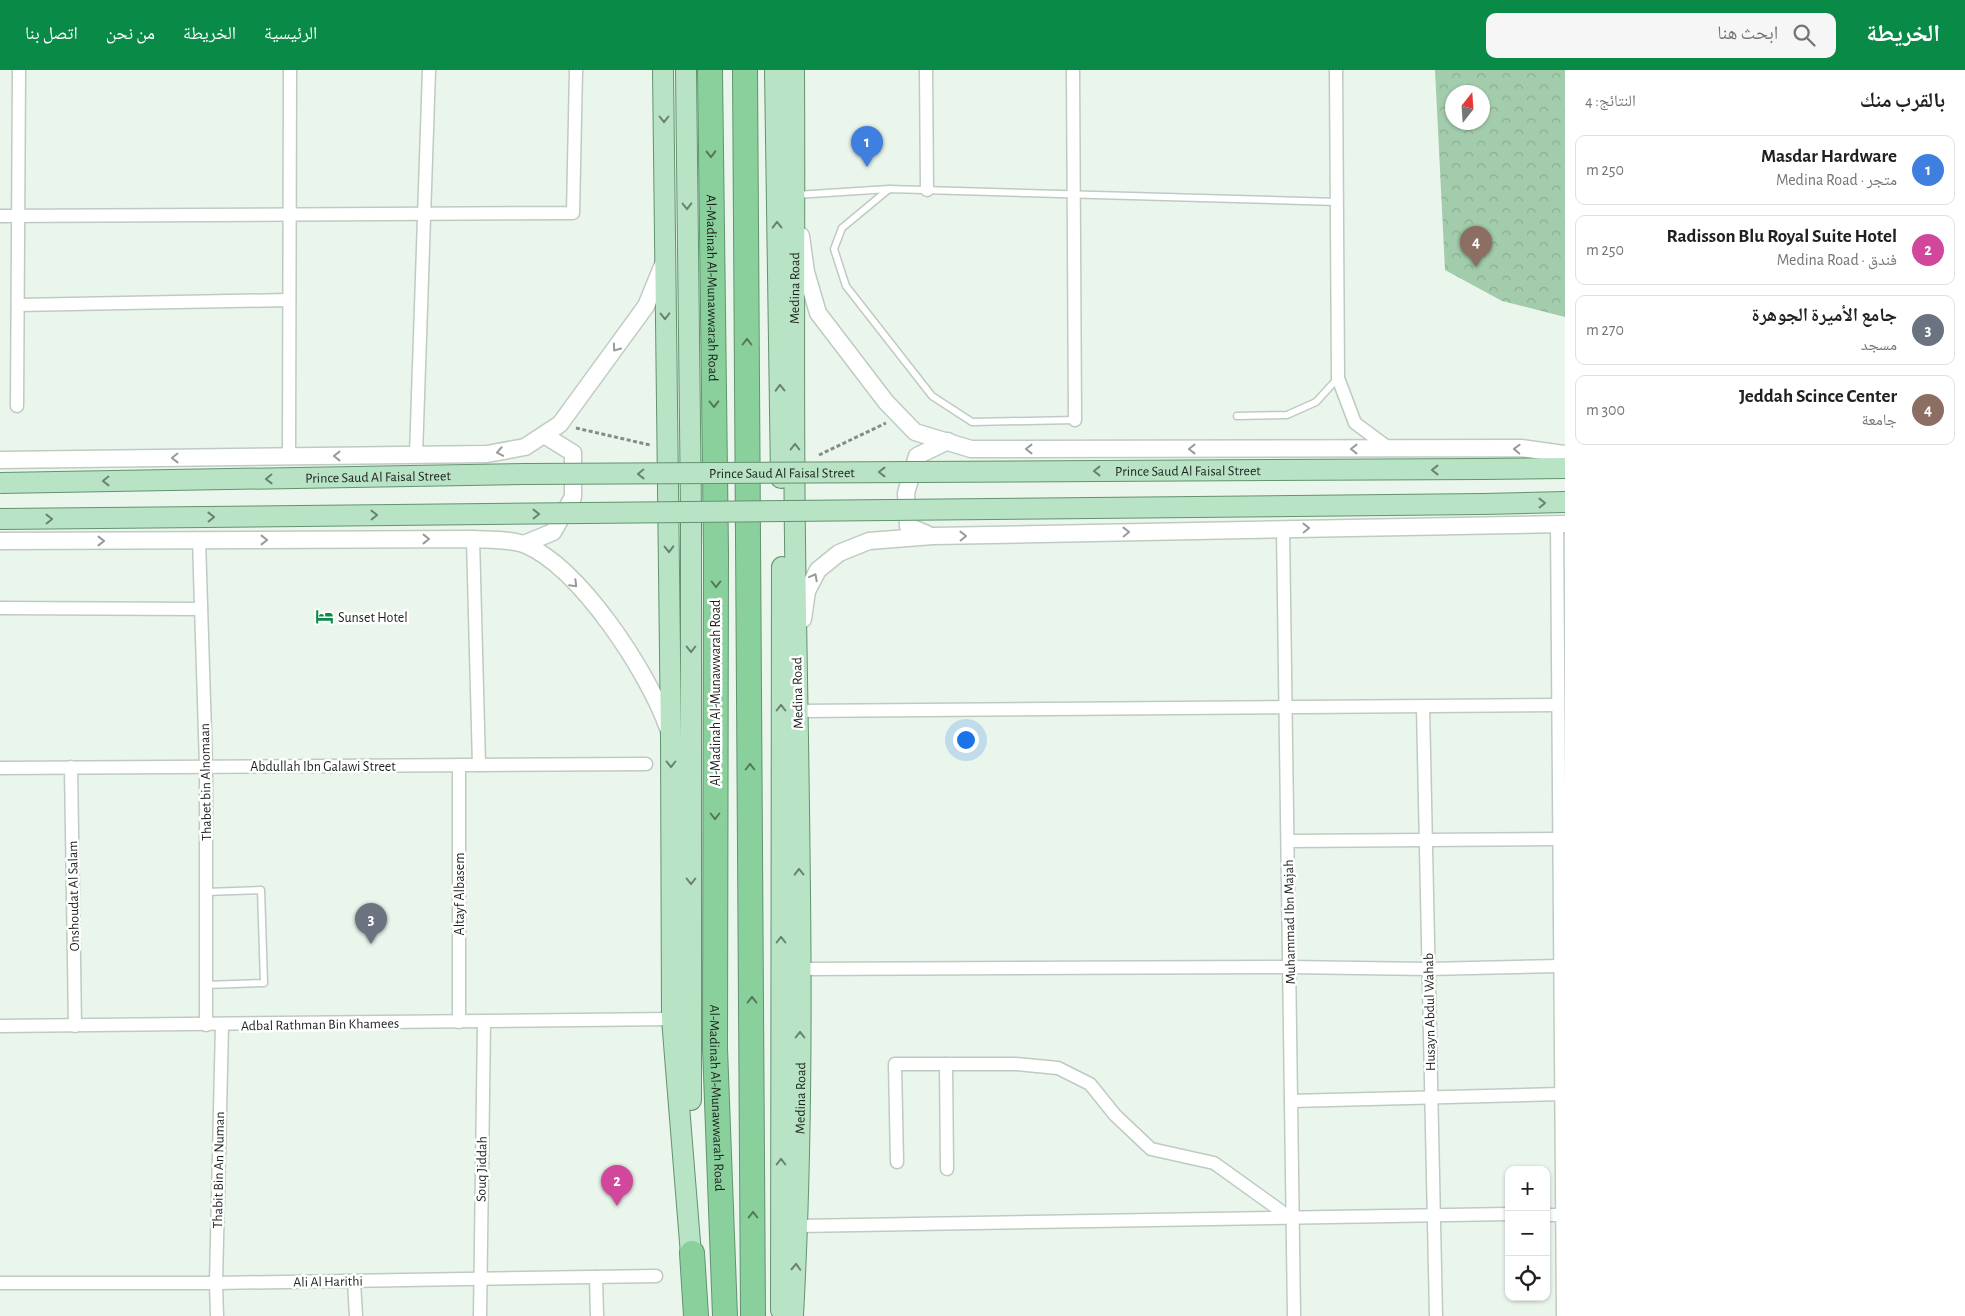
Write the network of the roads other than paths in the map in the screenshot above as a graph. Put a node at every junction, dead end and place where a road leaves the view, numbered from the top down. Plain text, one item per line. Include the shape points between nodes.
1 (20, 70) edge
2 (290, 70) edge
3 (429, 70) edge
4 (576, 70) edge
5 (663, 70) edge
6 (686, 70) edge
7 (710, 70) edge
8 (745, 70) edge
9 (775, 70) edge
10 (794, 70) edge
11 (926, 70) edge
12 (1073, 70) edge
13 (1336, 70) edge
14 (889, 189) junction
15 (927, 190) junction
16 (795, 195) junction
17 (1074, 195) junction
18 (1337, 202) junction
19 (290, 214) junction
20 (424, 215) junction
21 (0, 216) edge
22 (18, 216) junction
23 (665, 260) junction
24 (289, 300) junction
25 (18, 304) junction
26 (1338, 378) junction
27 (17, 406) dead end
28 (1237, 416) dead end
29 (1075, 420) joint
30 (544, 435) junction
31 (948, 441) junction
32 (1390, 449) junction
33 (1565, 454) edge
34 (416, 455) junction
35 (289, 456) junction
36 (0, 460) edge
37 (1565, 468) edge
38 (690, 473) junction
39 (781, 473) junction
40 (0, 483) edge
41 (1565, 502) edge
42 (782, 510) junction
43 (691, 513) junction
44 (0, 519) edge
45 (1561, 524) edge
46 (1283, 528) junction
47 (933, 536) junction
48 (473, 538) junction
49 (198, 540) junction
50 (0, 541) edge
51 (524, 544) junction
52 (0, 608) edge
53 (200, 608) junction
54 (1558, 705) junction
55 (1286, 706) junction
56 (1423, 707) junction
57 (798, 711) junction
58 (671, 738) junction
59 (646, 764) dead end
60 (459, 765) junction
61 (479, 765) junction
62 (206, 766) junction
63 (72, 767) junction
64 (0, 768) edge
65 (1559, 839) junction
66 (1426, 840) junction
67 (1288, 841) junction
68 (206, 892) junction
69 (1560, 966) junction
70 (1289, 967) junction
71 (800, 969) junction
72 (1428, 970) junction
73 (206, 985) junction
74 (672, 1019) junction
75 (459, 1022) junction
76 (484, 1022) junction
77 (206, 1024) junction
78 (222, 1025) junction
79 (0, 1026) edge
80 (75, 1026) junction
81 (946, 1064) junction
82 (1561, 1094) junction
83 (1431, 1097) junction
84 (1291, 1100) junction
85 (897, 1162) dead end
86 (947, 1169) dead end
87 (1433, 1214) junction
88 (1505, 1214) edge
89 (1550, 1215) edge
90 (1562, 1215) junction
91 (1292, 1220) junction
92 (798, 1226) junction
93 (692, 1253) junction
94 (656, 1276) dead end
95 (596, 1277) junction
96 (479, 1279) junction
97 (354, 1281) junction
98 (0, 1283) edge
99 (216, 1283) junction
100 (217, 1316) edge
101 (356, 1316) edge
102 (480, 1316) edge
103 (597, 1316) edge
104 (692, 1316) edge
105 (696, 1316) edge
106 (725, 1316) edge
107 (753, 1316) edge
108 (781, 1316) edge
109 (793, 1316) edge
110 (1294, 1316) edge
111 (1436, 1316) edge
112 (1563, 1316) edge

1 - 22 street
2 - 19 street
3 - 20 street
4 - 20 street via 573,213
5 -> 23 main road
6 -> 38 main road
7 -> 106 highway, Al-Madinah Al-Munawwarah Road via 716,553 715,1048
107 -> 8 highway
39 -> 9 main road, Medina Road
10 - 16 main road, Medina Road
11 - 15 street
12 - 17 street
13 - 18 street
14 - 15 lane
14 - 16 lane
14 - 29 lane via 842,228 834,249 846,286 932,396 972,422
15 - 17 lane
16 - 31 street via 806,272 818,312 886,402 915,432
57 -> 16 main road, Medina Road via 794,538
17 - 18 lane
17 - 29 street
18 - 26 street
19 - 20 street
19 - 22 street
19 - 24 street
20 - 34 street
21 - 22 street
22 - 25 street
23 -> 30 street via 646,306 560,424
23 -> 58 main road
24 - 25 street
24 - 35 street
25 - 27 street
26 - 28 lane via 1316,402 1287,415
26 - 32 street via 1355,424
30 -> 34 street via 526,447 487,454
30 - 51 street via 573,454 572,498 553,532
32 -> 31 street via 971,448
31 - 47 street via 917,456 906,493 908,526
33 -> 32 street via 1521,448
34 -> 35 street
35 -> 36 street
37 -> 39 main road, Prince Saud Al Faisal Street, bridge
38 - 39 main road, Prince Saud Al Faisal Street, bridge
38 -> 40 main road, Prince Saud Al Faisal Street, bridge
38 - 43 main road
39 - 42 main road, Medina Road
42 -> 41 main road, bridge
42 - 43 main road, bridge
108 -> 42 main road, Medina Road
44 -> 43 main road, bridge
43 -> 93 main road
46 -> 45 street
45 - 54 street
47 -> 46 street
46 - 55 street, Muhammad Ibn Majah
57 -> 47 street via 806,591 818,570 839,553 868,540
49 -> 48 street
48 - 51 street
48 - 61 street
50 -> 49 street
49 - 53 street, Thabet bin Alnomaan
51 -> 58 street via 546,556 583,592 625,643 659,703
52 - 53 street
53 - 62 street, Thabet bin Alnomaan
54 - 56 street
54 - 65 street
55 - 56 street
55 - 57 street
55 - 67 street, Muhammad Ibn Majah
56 - 66 street, Husayn Abdul Wahab
71 -> 57 main road, Medina Road
58 -> 74 main road
59 - 61 street, Abdullah Ibn Galawi Street
60 - 61 street, Abdullah Ibn Galawi Street
60 - 62 street, Abdullah Ibn Galawi Street
60 - 75 street, Altayf Albasem
62 - 63 street, Abdullah Ibn Galawi Street
62 - 68 street, Thabet bin Alnomaan
63 - 64 street, Abdullah Ibn Galawi Street
63 - 80 street, Onshoudat Al Salam
65 - 66 street
65 - 69 street
66 - 67 street
66 - 72 street, Husayn Abdul Wahab
67 - 70 street, Muhammad Ibn Majah
68 - 73 street, Thabet bin Alnomaan
68 - 73 lane via 261,890 264,983
69 - 72 street
69 - 82 street
70 - 71 street
70 - 72 street
70 - 84 street, Muhammad Ibn Majah
92 -> 71 main road, Medina Road
72 - 83 street, Husayn Abdul Wahab
73 - 77 street, Thabet bin Alnomaan
74 - 76 street, Adbal Rathman Bin Khamees
74 - 93 main road
75 - 76 street, Adbal Rathman Bin Khamees
75 - 78 street, Adbal Rathman Bin Khamees
76 - 96 street, Souq Jiddah
77 - 78 street, Adbal Rathman Bin Khamees
77 - 80 street, Adbal Rathman Bin Khamees
78 - 99 street, Thabit Bin An Numan
79 - 80 street, Adbal Rathman Bin Khamees
81 - 85 street via 895,1064
81 - 86 street
81 - 91 street via 1058,1068 1090,1084 1115,1115 1151,1149 1214,1163
82 - 83 street
82 - 90 street
83 - 84 street
83 - 87 street, Husayn Abdul Wahab
84 - 91 street, Muhammad Ibn Majah
87 - 88 street
87 - 91 street
87 - 111 street, Husayn Abdul Wahab
89 - 90 street
90 - 112 street
91 - 92 street
91 - 110 street, Muhammad Ibn Majah
109 -> 92 main road, Medina Road
93 - 104 main road
93 - 105 highway
94 - 95 street, Ali Al Harithi
95 - 96 street, Ali Al Harithi
95 - 103 street
96 - 97 street, Ali Al Harithi
96 - 102 street, Souq Jiddah
97 - 99 street, Ali Al Harithi
97 - 101 street
98 - 99 street, Ali Al Harithi
99 - 100 street, Thabit Bin An Numan

